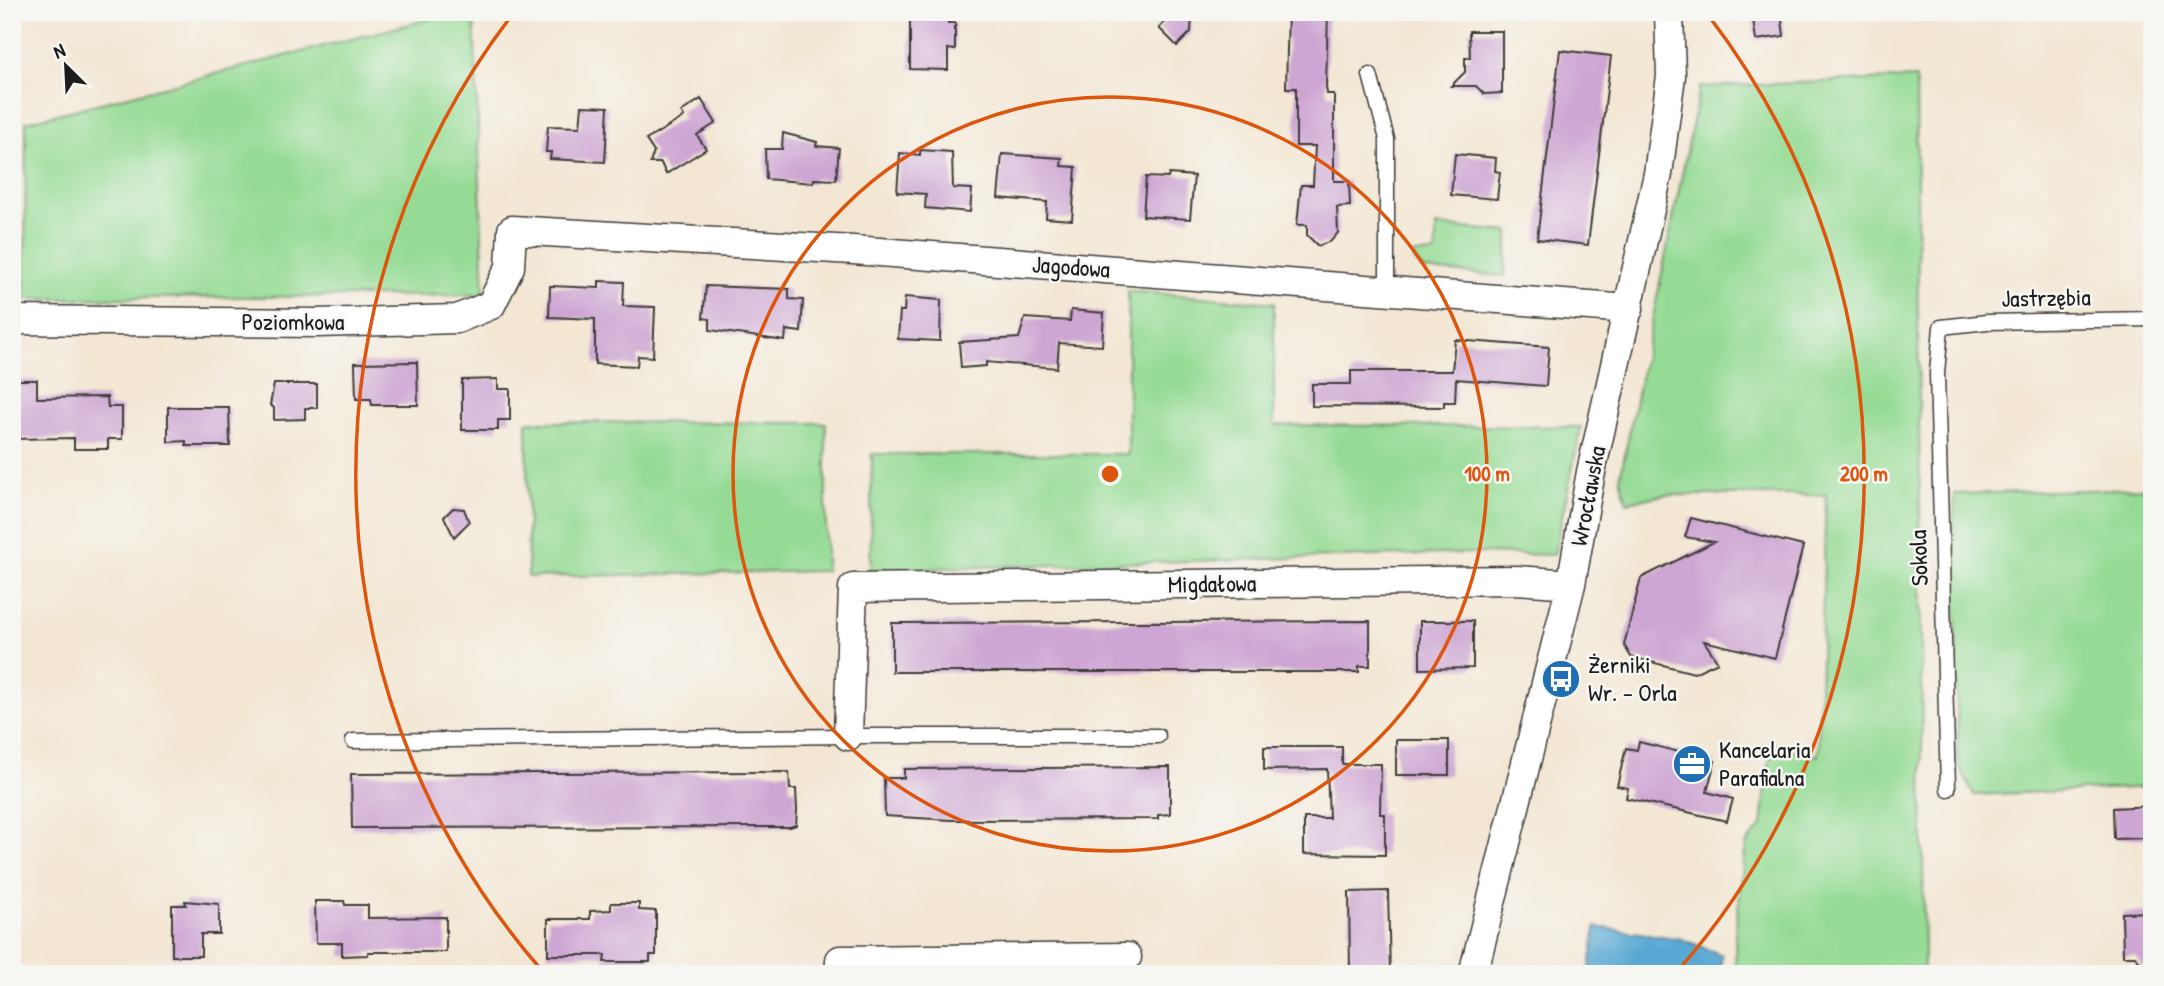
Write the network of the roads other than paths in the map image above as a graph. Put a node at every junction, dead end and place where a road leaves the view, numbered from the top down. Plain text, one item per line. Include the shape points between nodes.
1 (1669, 12) edge
2 (1370, 75) dead end
3 (512, 230) joint
4 (1387, 291) junction
5 (1629, 309) junction
6 (2152, 319) edge
7 (12, 320) edge
8 (1941, 327) joint
9 (1571, 584) junction
10 (848, 736) junction
11 (1158, 736) dead end
12 (353, 741) dead end
13 (1948, 789) dead end
14 (1127, 957) dead end
15 (839, 974) edge
16 (1473, 974) edge

1 - 5 street, Wrocławska via 1671,76 1658,174
2 - 4 lane via 1387,139
3 - 4 street, Jagodowa via 853,250
3 - 7 street, Poziomkowa via 510,267 491,305 457,318 317,323
4 - 5 street, Jagodowa
5 - 9 street, Wrocławska via 1591,472
6 - 8 lane, Jastrzębia
8 - 13 lane, Sokola via 1937,373
9 - 10 street, Migdałowa via 1517,580 853,588
9 - 16 street, Wrocławska
10 - 11 lane
10 - 12 lane
14 - 15 street via 840,960

